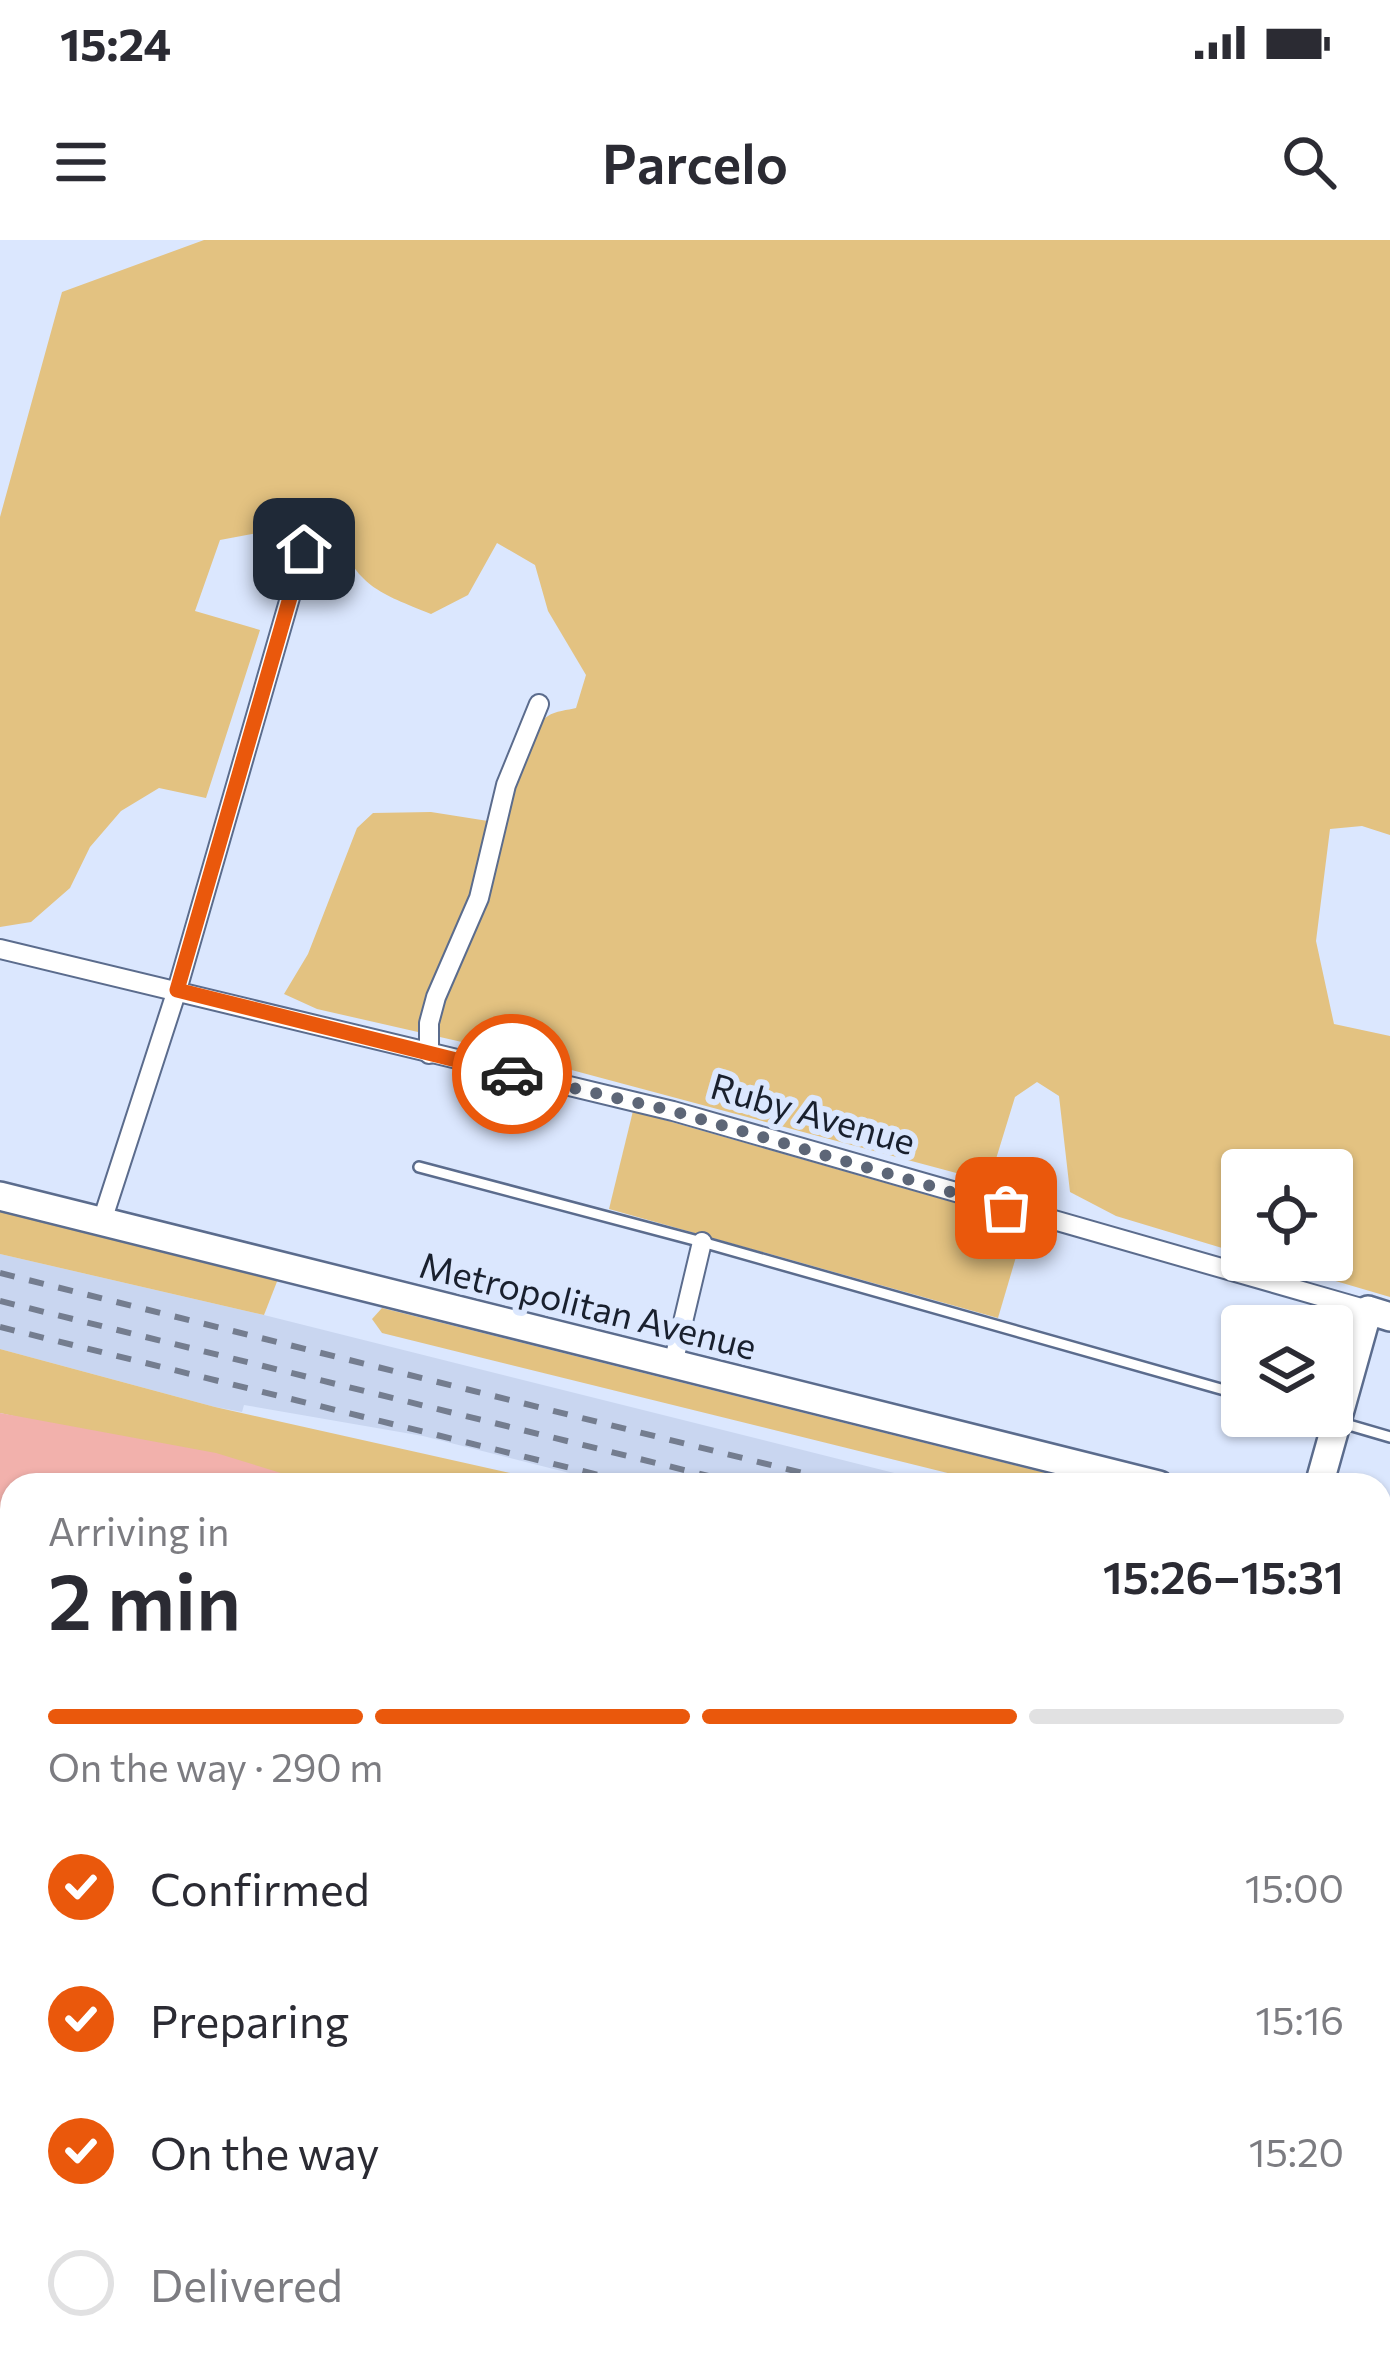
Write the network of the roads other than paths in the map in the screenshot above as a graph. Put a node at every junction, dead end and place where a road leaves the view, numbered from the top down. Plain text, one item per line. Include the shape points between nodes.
1 (304, 549) dead end
2 (539, 704) dead end
3 (0, 949) edge
4 (177, 990) junction
5 (429, 1054) junction
6 (419, 1167) dead end
7 (0, 1196) edge
8 (103, 1221) junction
9 (702, 1242) junction
10 (1379, 1314) edge
11 (673, 1364) junction
12 (1353, 1368) edge
13 (1221, 1388) edge
14 (1353, 1426) edge
15 (1326, 1437) edge
16 (1390, 1437) edge
17 (1111, 1473) edge
18 (1321, 1473) edge

1 - 4 street
2 - 5 street via 506,784 479,898 436,997
3 - 4 street, Ruby Avenue
4 - 5 street, Ruby Avenue
4 - 8 street
5 - 10 street, Ruby Avenue via 706,1120
6 - 9 lane
7 - 8 main road, Metropolitan Avenue
8 - 11 main road, Metropolitan Avenue
9 - 11 street
9 - 13 lane
10 - 12 main road
11 - 17 main road, Metropolitan Avenue
14 - 16 lane
15 - 18 main road

